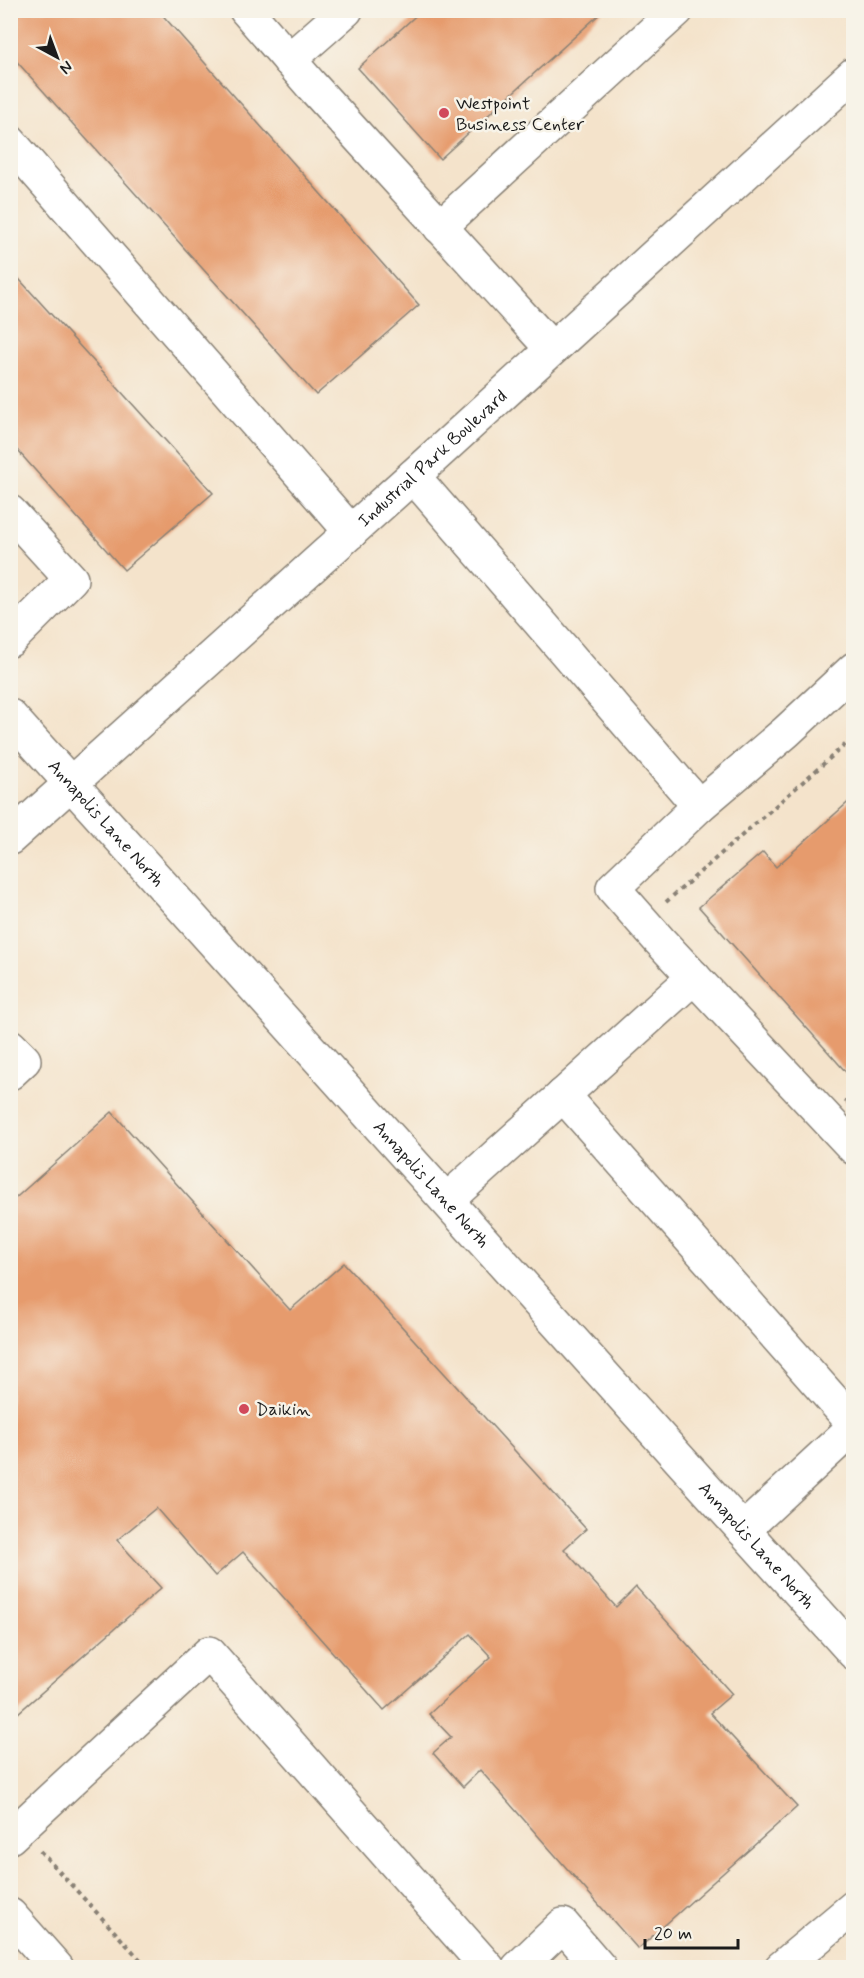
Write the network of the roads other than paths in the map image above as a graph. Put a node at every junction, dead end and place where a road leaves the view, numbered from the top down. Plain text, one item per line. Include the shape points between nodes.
1 (246, 10) edge
2 (346, 10) edge
3 (677, 10) edge
4 (289, 60) junction
5 (854, 74) edge
6 (10, 142) edge
7 (440, 227) junction
8 (552, 349) junction
9 (413, 476) junction
10 (10, 512) edge
11 (351, 531) junction
12 (10, 640) edge
13 (854, 669) edge
14 (10, 716) edge
15 (71, 782) junction
16 (699, 806) junction
17 (10, 838) edge
18 (694, 977) junction
19 (10, 1046) edge
20 (10, 1073) edge
21 (563, 1095) junction
22 (854, 1148) edge
23 (447, 1200) junction
24 (854, 1425) edge
25 (743, 1530) junction
26 (854, 1653) edge
27 (15, 1833) edge
28 (854, 1907) edge
29 (10, 1915) edge
30 (57, 1968) edge
31 (488, 1968) edge
32 (518, 1968) edge
33 (600, 1968) edge
34 (781, 1968) edge

1 - 4 street
2 - 4 street
3 - 7 street
4 - 7 street
5 - 8 street, Industrial Park Boulevard
6 - 11 street
7 - 8 street
8 - 9 street, Industrial Park Boulevard
9 - 11 street, Industrial Park Boulevard
9 - 16 street
10 - 12 street via 71,579
11 - 15 street, Industrial Park Boulevard
13 - 16 street
14 - 15 street, Annapolis Lane North
15 - 17 street, Industrial Park Boulevard
15 - 23 street, Annapolis Lane North
16 - 18 street via 614,888
18 - 21 street
18 - 22 street
19 - 20 street via 24,1060
21 - 23 street
21 - 24 street
23 - 25 street, Annapolis Lane North
24 - 25 street
25 - 26 street, Annapolis Lane North
27 - 31 street via 209,1653
28 - 34 street
29 - 30 street
32 - 33 street via 563,1925

